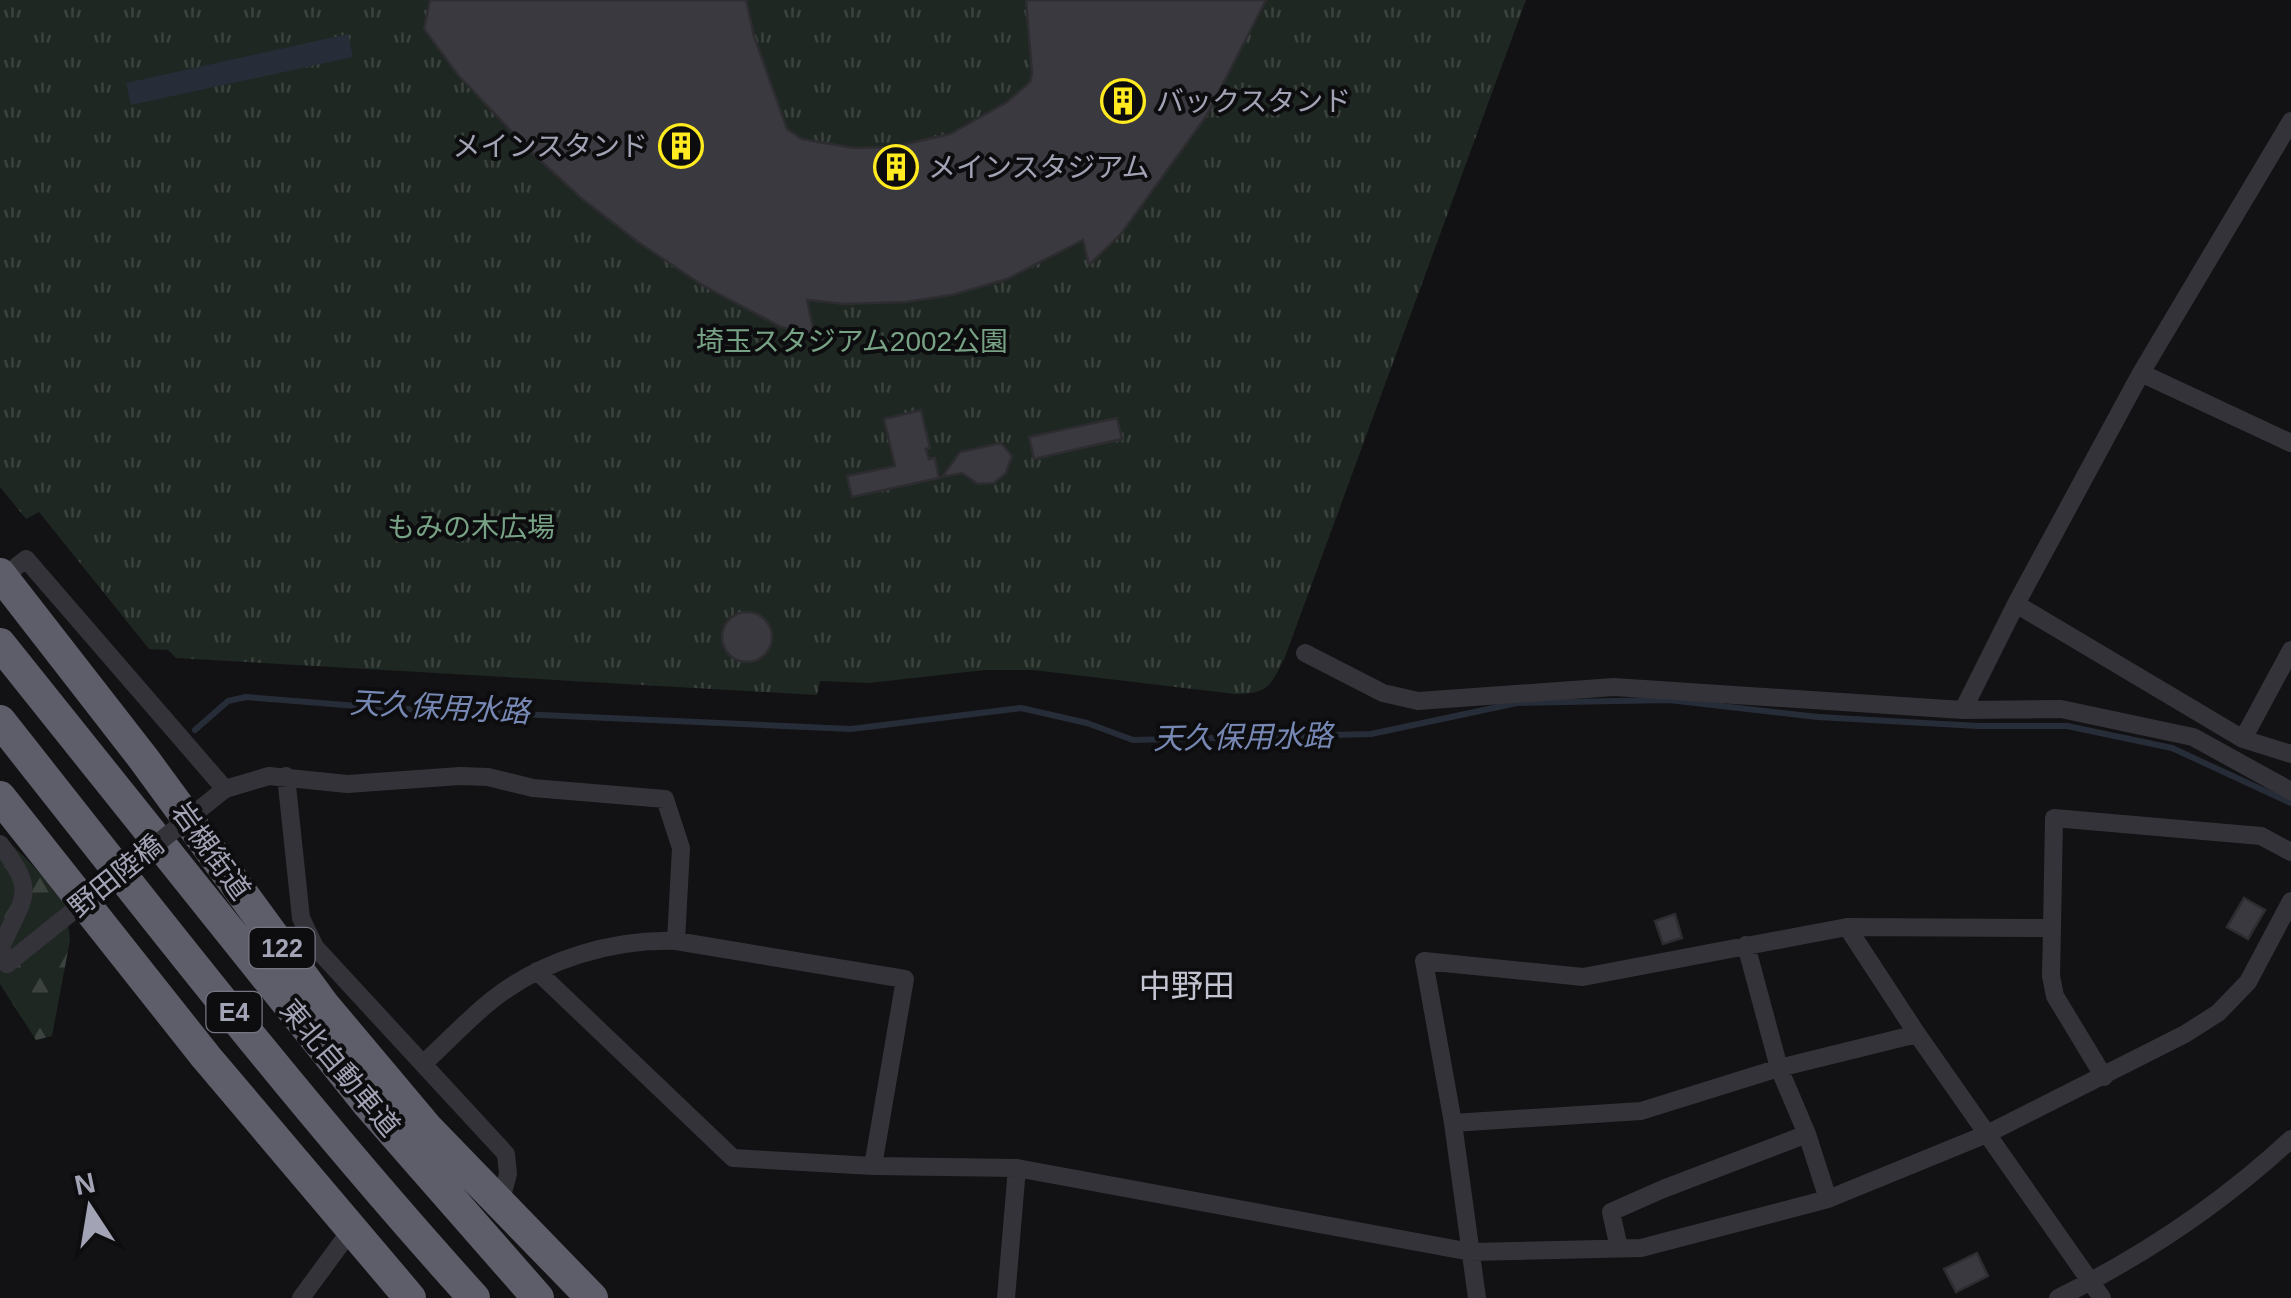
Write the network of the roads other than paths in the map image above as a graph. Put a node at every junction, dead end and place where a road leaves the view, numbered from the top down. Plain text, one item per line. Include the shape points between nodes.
1 (2291, 121) edge
2 (2140, 373) junction
3 (2291, 444) edge
4 (1, 576) edge
5 (2016, 604) junction
6 (0, 644) edge
7 (2291, 650) edge
8 (1304, 653) dead end
9 (1962, 710) junction
10 (0, 721) edge
11 (2243, 739) junction
12 (2291, 754) edge
13 (286, 776) junction
14 (225, 789) junction
15 (2291, 791) edge
16 (0, 797) edge
17 (0, 844) edge
18 (2291, 852) edge
19 (2291, 901) edge
20 (1847, 927) junction
21 (2052, 928) junction
22 (676, 941) junction
23 (1746, 945) junction
24 (302, 950) junction
25 (2, 968) edge
26 (537, 971) junction
27 (1917, 1034) junction
28 (423, 1064) junction
29 (1778, 1068) junction
30 (2104, 1076) junction
31 (1453, 1123) junction
32 (1807, 1134) junction
33 (1987, 1134) junction
34 (2291, 1139) edge
35 (873, 1166) junction
36 (1018, 1168) junction
37 (1828, 1199) junction
38 (500, 1203) junction
39 (350, 1230) junction
40 (1619, 1248) junction
41 (1470, 1252) junction
42 (2090, 1282) junction
43 (300, 1298) edge
44 (410, 1298) edge
45 (474, 1298) edge
46 (538, 1298) edge
47 (592, 1298) edge
48 (1006, 1298) edge
49 (1477, 1298) edge
50 (2058, 1298) edge
51 (2102, 1298) edge

1 - 2 street
2 - 3 street
2 - 5 street
4 - 14 street via 26,559
4 - 24 highway, 岩槻街道 / 122
5 - 9 street
5 - 11 street
6 - 46 highway, 東北自動車道 / E4 via 357,1090
7 - 11 street
8 - 9 street via 1383,692 1418,701 1614,687
9 - 15 street via 2061,709 2193,737
10 - 45 highway, 東北自動車道 / E4
11 - 12 street
13 - 14 street
13 - 22 street via 347,784 488,777 532,788 666,799 681,848
13 - 24 street
14 - 25 street, 野田陸橋, bridge
16 - 39 highway
17 - 25 street via 25,888 0,946
18 - 21 street via 2261,836 2054,818
19 - 30 street via 2248,982 2218,1013
20 - 21 street
20 - 23 street
20 - 27 street
21 - 30 street via 2055,996
22 - 26 street via 601,949
22 - 35 street via 905,979
23 - 29 street
23 - 31 street via 1582,977 1424,962
24 - 28 street via 315,947
24 - 38 highway, 岩槻街道 / 122 via 428,1130
26 - 28 street via 493,999
26 - 35 street via 733,1158
27 - 29 street
27 - 33 street
28 - 38 street via 506,1154
29 - 31 street via 1641,1112
29 - 32 street
30 - 33 street
31 - 41 street
32 - 37 street
32 - 40 street via 1612,1212
33 - 37 street
33 - 42 street
34 - 42 street via 2216,1203
35 - 36 street
36 - 41 street
36 - 48 street
37 - 40 street via 1641,1248
38 - 47 highway, 岩槻街道 / 122
39 - 43 street
39 - 44 highway
40 - 41 street
41 - 49 street
42 - 50 street
42 - 51 street

